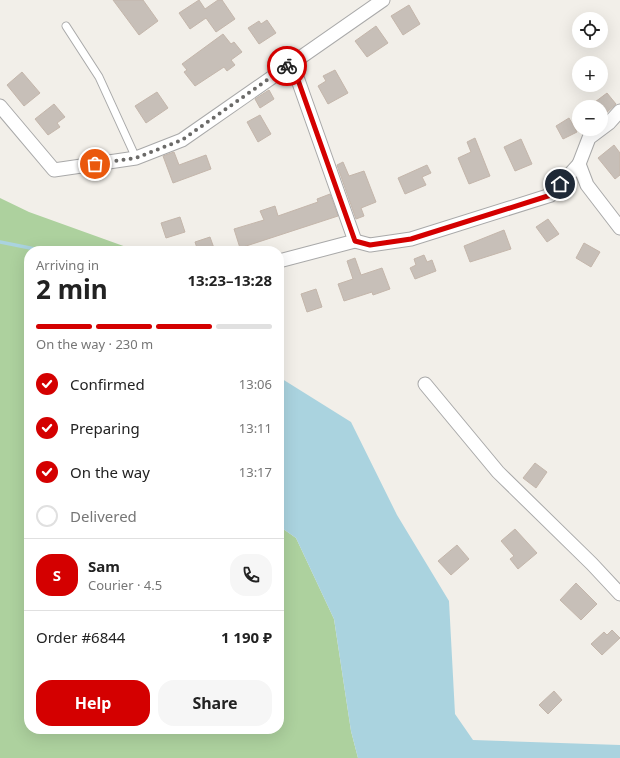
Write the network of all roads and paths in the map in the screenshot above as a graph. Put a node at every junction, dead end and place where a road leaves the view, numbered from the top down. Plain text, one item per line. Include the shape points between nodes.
1 (382, 0) edge
2 (66, 26) dead end
3 (292, 63) junction
4 (0, 106) edge
5 (620, 111) edge
6 (136, 158) junction
7 (579, 164) junction
8 (620, 228) edge
9 (355, 241) junction
10 (284, 260) edge
11 (426, 384) dead end
12 (620, 594) edge

1 - 3 street
2 - 6 lane via 99,77
3 - 6 street via 182,140
3 - 9 street
4 - 6 street via 54,170
5 - 7 street via 589,138
7 - 8 street via 587,184
7 - 9 street via 551,195 411,239 370,245
9 - 10 street
11 - 12 street via 498,472

